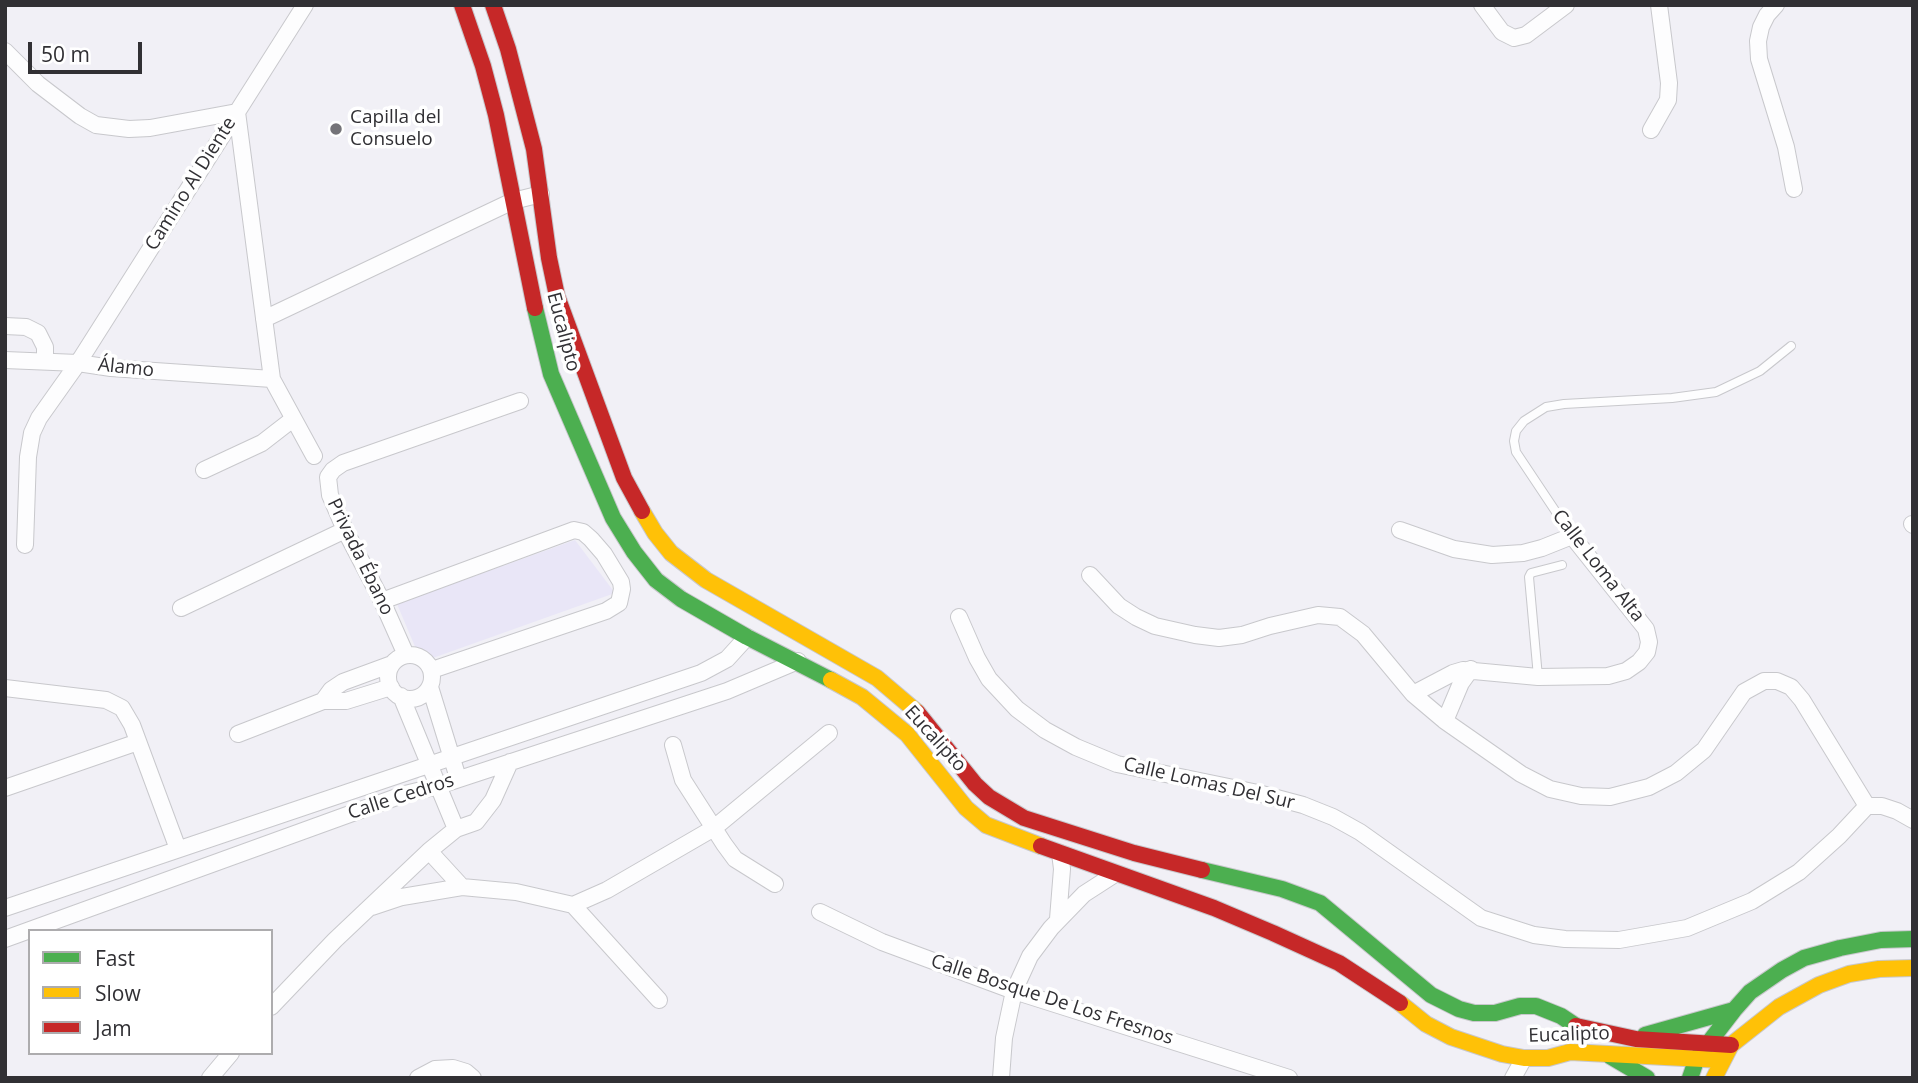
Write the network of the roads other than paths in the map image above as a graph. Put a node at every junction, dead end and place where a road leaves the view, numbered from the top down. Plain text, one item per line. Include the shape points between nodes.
1 (305, 5) edge
2 (462, 5) edge
3 (493, 5) edge
4 (1482, 5) edge
5 (1566, 5) edge
6 (1659, 5) edge
7 (1776, 5) edge
8 (5, 51) edge
9 (237, 112) junction
10 (1651, 131) dead end
11 (1794, 189) dead end
12 (541, 194) junction
13 (513, 201) junction
14 (264, 319) junction
15 (5, 326) edge
16 (1791, 346) dead end
17 (5, 360) edge
18 (45, 362) junction
19 (78, 363) junction
20 (272, 379) junction
21 (520, 401) dead end
22 (293, 419) junction
23 (603, 422) junction
24 (574, 430) junction
25 (314, 456) dead end
26 (204, 470) dead end
27 (345, 530) junction
28 (1400, 530) dead end
29 (1572, 536) junction
30 (25, 544) dead end
31 (1562, 565) dead end
32 (1090, 575) dead end
33 (382, 601) junction
34 (181, 608) dead end
35 (959, 617) dead end
36 (747, 637) junction
37 (399, 659) junction
38 (799, 661) junction
39 (714, 667) junction
40 (1471, 670) junction
41 (1538, 677) junction
42 (431, 679) junction
43 (5, 688) edge
44 (727, 691) junction
45 (396, 692) junction
46 (1413, 694) junction
47 (323, 701) junction
48 (1445, 721) junction
49 (829, 733) dead end
50 (238, 734) dead end
51 (138, 742) junction
52 (673, 745) dead end
53 (450, 756) junction
54 (510, 762) junction
55 (427, 764) junction
56 (458, 778) junction
57 (438, 786) junction
58 (5, 788) edge
59 (1867, 806) junction
60 (1913, 820) edge
61 (456, 828) junction
62 (714, 828) junction
63 (178, 849) junction
64 (429, 852) junction
65 (1060, 853) junction
66 (1115, 874) junction
67 (775, 884) dead end
68 (462, 887) junction
69 (573, 905) junction
70 (5, 908) edge
71 (366, 909) junction
72 (820, 912) dead end
73 (1058, 919) junction
74 (33, 929) edge
75 (28, 931) edge
76 (5, 939) edge
77 (1913, 939) edge
78 (1913, 968) edge
79 (1014, 991) junction
80 (660, 1000) dead end
81 (273, 1005) edge
82 (1734, 1010) junction
83 (1574, 1025) junction
84 (1489, 1031) junction
85 (1636, 1039) junction
86 (1709, 1044) junction
87 (1731, 1045) junction
88 (1570, 1052) junction
89 (1605, 1053) junction
90 (228, 1055) edge
91 (1524, 1058) junction
92 (1697, 1058) junction
93 (1722, 1060) junction
94 (210, 1078) edge
95 (418, 1078) edge
96 (473, 1078) edge
97 (1001, 1078) edge
98 (1289, 1078) edge
99 (1513, 1078) edge
100 (1647, 1078) edge
101 (1690, 1078) edge
102 (1714, 1078) edge

1 - 9 street, Camino Al Diente
2 - 13 street, Eucalipto via 483,66
3 - 12 street, Eucalipto via 534,149
4 - 5 street via 1502,32 1514,38 1526,35
6 - 10 street via 1668,100
7 - 11 street via 1761,27 1759,59
8 - 9 street via 47,91 96,125 150,128
9 - 14 street
9 - 19 street, Camino Al Diente
12 - 13 street
12 - 23 street, Eucalipto via 557,296
13 - 14 street
13 - 24 street, Eucalipto via 551,374
14 - 20 street
15 - 18 street via 38,333
16 - 29 lane, Calle Loma Alta via 1760,371 1716,392 1564,404 1546,407 1524,421 1516,431 1516,452
17 - 18 street, Álamo
18 - 19 street, Álamo
19 - 20 street, Álamo
19 - 30 street, Camino Al Diente via 46,405 32,433
20 - 22 street
21 - 27 street, Privada Ébano via 332,470 327,484
22 - 25 street
22 - 26 street via 262,443
23 - 24 street
23 - 84 street, Eucalipto via 624,478 671,553 706,580 877,678 920,714 975,784 995,802 1024,818 1134,853 1298,894 1332,911 1431,995 1466,1011
24 - 36 street, Eucalipto via 613,518 656,580
27 - 33 street, Privada Ébano
27 - 34 street
28 - 29 street via 1454,549 1492,555 1523,553
29 - 41 street, Calle Loma Alta via 1646,629 1647,652 1626,671 1608,676
31 - 41 lane via 1529,577
32 - 46 street via 1136,617 1195,635 1219,638 1318,615 1340,617 1363,634
33 - 37 street, Privada Ébano
33 - 42 street via 568,530 583,532 621,582 619,603 606,611
35 - 59 street, Calle Lomas Del Sur via 989,679 1045,730 1117,764 1258,793 1333,817 1481,918 1534,935 1619,940 1687,929 1752,901 1799,872
36 - 38 street, Eucalipto
36 - 39 street, Calle Cedros
37 - 42 street via 417,656 426,661
37 - 45 street via 389,672
37 - 47 street via 343,682
38 - 44 street, Calle Cedros
38 - 65 street, Eucalipto via 889,718 986,825
39 - 44 street
39 - 53 street, Calle Cedros
40 - 41 street, Calle Loma Alta
40 - 46 street, Calle Loma Alta via 1453,673
40 - 48 street
42 - 45 street via 417,698
42 - 53 street
43 - 51 street via 115,703 127,715
44 - 54 street, Calle Cedros
45 - 47 street
45 - 55 street
46 - 48 street
47 - 50 street
48 - 59 street via 1521,775 1550,789 1610,797 1649,787 1676,773 1704,750 1744,692 1763,681 1777,681 1791,687 1802,700
49 - 62 street
51 - 58 street
51 - 63 street
52 - 62 street via 683,780
53 - 55 street, Calle Cedros
53 - 56 street
54 - 56 street, Calle Cedros
54 - 61 street via 493,800 476,822
55 - 57 street
55 - 63 street, Calle Cedros
56 - 57 street, Calle Cedros
57 - 61 street
57 - 74 street, Calle Cedros
59 - 60 street via 1882,806
61 - 64 street
62 - 67 street via 735,859
62 - 69 street
63 - 70 street, Calle Cedros
64 - 68 street
64 - 71 street
65 - 66 street, Eucalipto
65 - 73 street
66 - 73 street via 1084,894
66 - 84 street, Eucalipto via 1214,908 1339,962 1451,1037
68 - 69 street via 516,892
68 - 71 street via 402,897
69 - 80 street
71 - 81 street
72 - 79 street, Calle Bosque De Los Fresnos via 883,942
73 - 79 street via 1030,956
75 - 76 street, Calle Cedros
77 - 82 street via 1881,940 1804,958 1749,992
78 - 87 street via 1849,974 1819,985 1779,1007
79 - 97 street
79 - 98 street, Calle Bosque De Los Fresnos
82 - 85 street
82 - 86 street
83 - 84 street, Eucalipto via 1536,1006 1520,1006
83 - 85 street, Eucalipto
83 - 88 street
84 - 91 street, Eucalipto
85 - 86 street, Eucalipto
86 - 87 street, Eucalipto
86 - 92 street
87 - 93 street
88 - 89 street, Eucalipto
88 - 91 street, Eucalipto
89 - 92 street, Eucalipto
89 - 100 street
90 - 94 street
91 - 99 street
92 - 93 street, Eucalipto
92 - 101 street
93 - 102 street
95 - 96 street via 435,1069 453,1068

